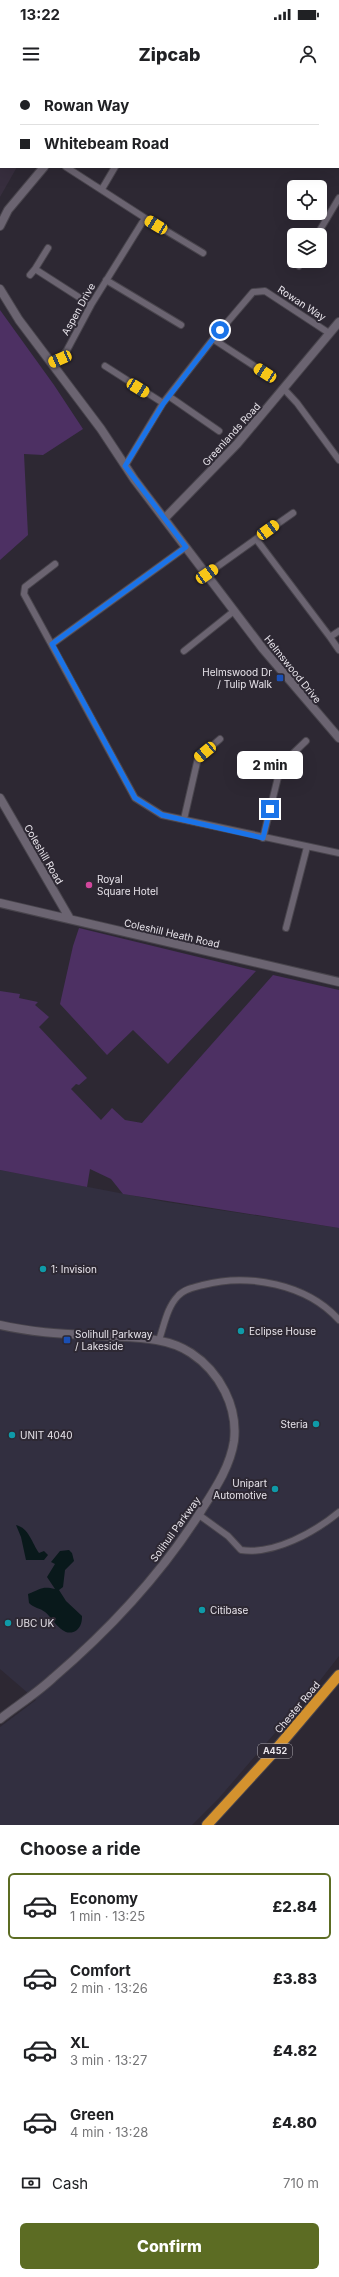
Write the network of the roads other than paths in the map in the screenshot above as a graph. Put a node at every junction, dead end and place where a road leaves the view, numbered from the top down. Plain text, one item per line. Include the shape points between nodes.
1 (43, 168) edge
2 (68, 168) edge
3 (115, 168) edge
4 (102, 189) junction
5 (339, 198) edge
6 (145, 218) junction
7 (0, 226) edge
8 (321, 228) edge
9 (48, 248) dead end
10 (203, 253) dead end
11 (35, 270) junction
12 (30, 275) dead end
13 (106, 280) junction
14 (0, 289) edge
15 (91, 305) junction
16 (339, 322) edge
17 (181, 325) dead end
18 (329, 333) junction
19 (213, 338) junction
20 (51, 363) junction
21 (105, 366) dead end
22 (265, 373) dead end
23 (284, 389) junction
24 (170, 397) junction
25 (163, 404) junction
26 (219, 432) dead end
27 (339, 460) edge
28 (125, 466) junction
29 (292, 513) dead end
30 (165, 518) junction
31 (256, 539) junction
32 (186, 547) junction
33 (55, 564) dead end
34 (207, 574) junction
35 (234, 611) junction
36 (339, 631) edge
37 (330, 637) junction
38 (52, 644) junction
39 (339, 650) edge
40 (184, 652) dead end
41 (339, 738) edge
42 (220, 739) dead end
43 (306, 741) dead end
44 (0, 798) edge
45 (184, 819) junction
46 (263, 838) junction
47 (307, 847) junction
48 (339, 853) edge
49 (0, 903) edge
50 (70, 919) junction
51 (286, 928) dead end
52 (339, 982) edge
53 (339, 1320) edge
54 (0, 1325) edge
55 (159, 1340) junction
56 (339, 1512) edge
57 (199, 1515) junction
58 (339, 1675) edge
59 (0, 1719) edge
60 (207, 1825) edge

1 - 7 street via 8,210
2 - 4 street
3 - 4 street
4 - 6 street
5 - 8 street
6 - 10 street
6 - 13 street, Aspen Drive
9 - 11 street
11 - 12 street
11 - 15 street
13 - 15 street, Aspen Drive
13 - 17 street, Aspen Drive
14 - 20 street, Helmswood Drive
15 - 20 street, Aspen Drive via 67,350 60,359
16 - 18 street, Greenlands Road
18 - 19 street, Rowan Way via 265,291 253,292
18 - 23 street, Greenlands Road
19 - 22 street
19 - 24 street, Rowan Way
20 - 28 street, Helmswood Drive via 101,429
21 - 25 street
23 - 27 street via 297,402
23 - 30 street, Greenlands Road via 238,444
24 - 25 street, Rowan Way
24 - 26 street
25 - 28 street, Rowan Way
28 - 30 street, Helmswood Drive
29 - 31 street
30 - 32 street, Helmswood Drive
31 - 34 street
31 - 37 street
32 - 34 street, Helmswood Drive
32 - 38 street
33 - 38 street via 25,587 24,592
34 - 35 street, Helmswood Drive
35 - 40 street
35 - 41 street, Helmswood Drive
36 - 37 street
37 - 39 street
38 - 45 street via 135,798 162,815
42 - 45 street via 198,758
43 - 46 street via 281,764
44 - 50 street, Coleshill Road
45 - 46 street
46 - 47 street
47 - 48 street
47 - 51 street
49 - 50 street, Coleshill Heath Road
50 - 52 street, Coleshill Heath Road
53 - 55 street via 314,1300 270,1282 240,1279 222,1281 192,1288 177,1296 167,1315
54 - 55 street, Solihull Parkway via 33,1332
55 - 57 street, Solihull Parkway via 190,1352 210,1368 222,1386 231,1408 234,1431 231,1453 219,1483
56 - 57 street via 307,1535 249,1551 241,1550 228,1536
57 - 59 street, Solihull Parkway via 175,1549 121,1612 53,1679
58 - 60 highway, Chester Road / A452

